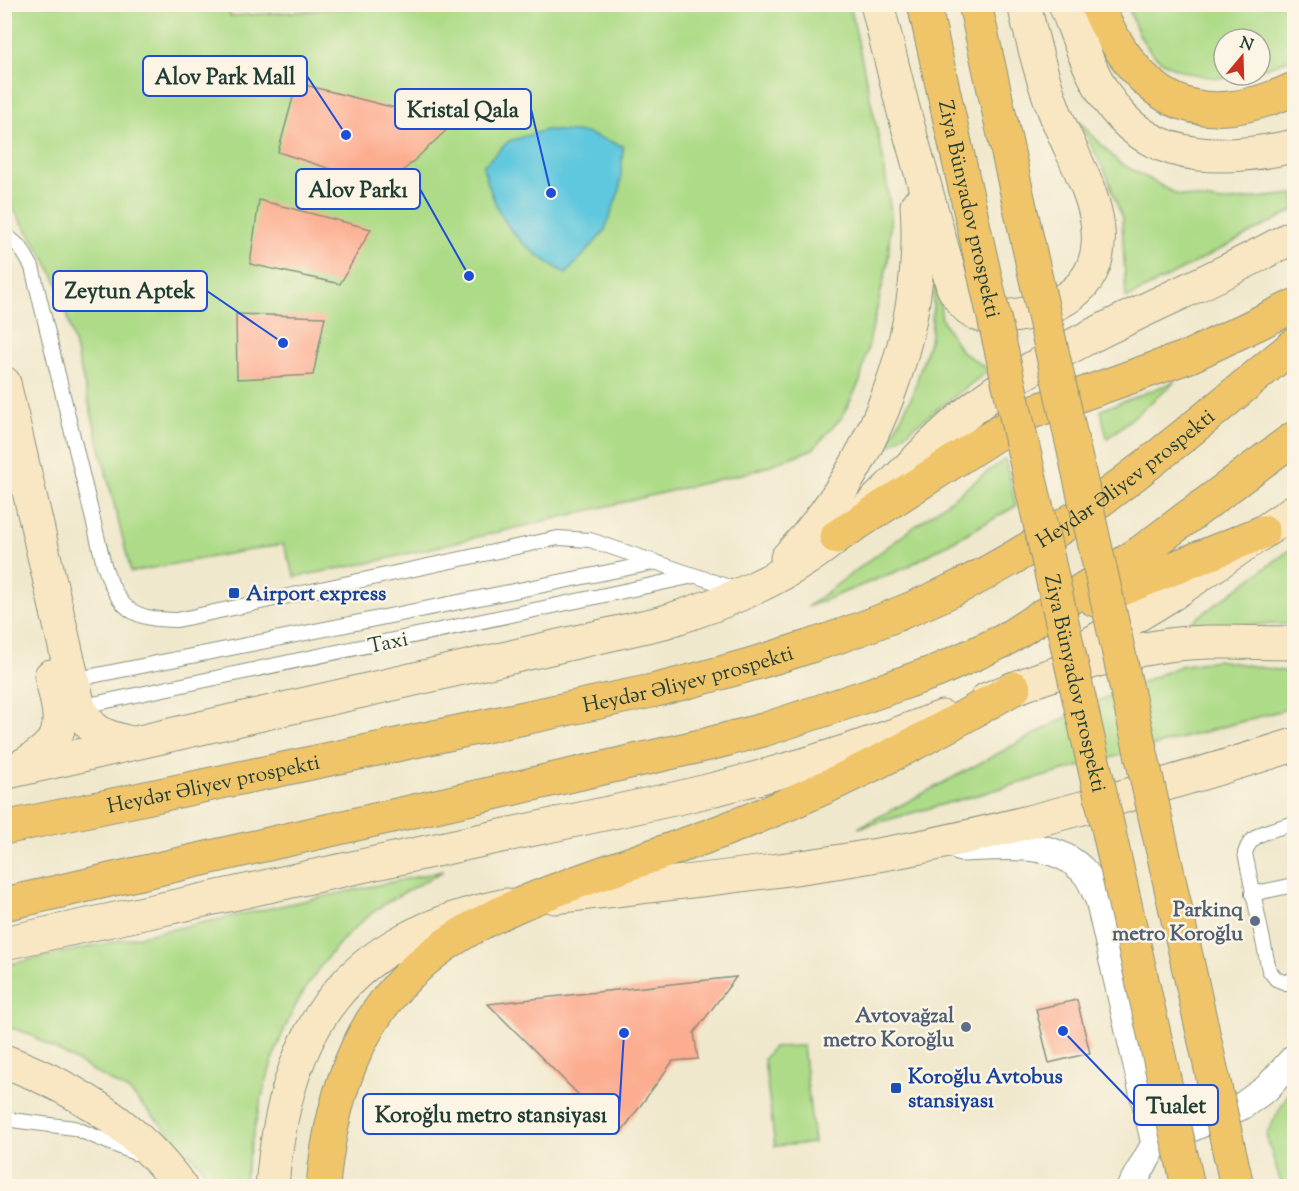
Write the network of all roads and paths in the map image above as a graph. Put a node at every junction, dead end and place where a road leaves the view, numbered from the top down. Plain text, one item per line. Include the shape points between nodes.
1 (877, 4) edge
2 (924, 4) edge
3 (975, 4) edge
4 (1024, 4) edge
5 (1065, 4) edge
6 (1096, 4) edge
7 (1294, 88) edge
8 (903, 112) junction
9 (1294, 146) edge
10 (4, 234) edge
11 (1294, 236) edge
12 (1294, 306) edge
13 (1294, 345) edge
14 (4, 383) edge
15 (1294, 438) edge
16 (4, 477) edge
17 (1294, 497) edge
18 (1294, 511) edge
19 (1263, 532) junction
20 (836, 537) junction
21 (655, 562) junction
22 (696, 576) junction
23 (753, 589) junction
24 (1029, 627) junction
25 (1294, 642) edge
26 (1014, 688) junction
27 (76, 694) junction
28 (131, 743) junction
29 (1294, 745) edge
30 (9, 772) edge
31 (1294, 824) edge
32 (4, 828) edge
33 (904, 850) junction
34 (1294, 885) edge
35 (1252, 894) junction
36 (523, 901) junction
37 (4, 904) edge
38 (4, 943) edge
39 (1294, 978) edge
40 (1294, 1058) edge
41 (4, 1061) edge
42 (4, 1119) edge
43 (1155, 1144) junction
44 (174, 1177) edge
45 (272, 1186) edge
46 (323, 1186) edge
47 (1131, 1186) edge
48 (1188, 1186) edge
49 (1237, 1186) edge

1 - 8 main road, Ziya Bünyadov prospekti
2 - 48 main road, Ziya Bünyadov prospekti, bridge
3 - 49 main road, bridge
4 - 8 main road via 1053,108 1091,201 1098,229 1097,256 1089,278 1076,293 1058,304 1024,315 995,318 974,313 962,305 953,287
5 - 9 main road via 1095,76 1114,108 1148,137 1176,151 1204,156 1240,156
6 - 7 main road via 1125,59 1146,84 1174,101 1206,109 1243,106
8 - 23 main road via 919,239 917,282 901,358 851,472 799,545
10 - 21 lane via 21,248 32,267 104,565 112,590 136,615 177,620 558,538 590,540
11 - 20 main road via 1072,346 997,391 930,445
12 - 20 main road via 1190,356 1029,413
13 - 32 main road, Heydər Əliyev prospekti via 1059,528 946,594 840,636 754,665 656,690
14 - 27 main road
15 - 24 main road via 1141,552
16 - 30 main road via 60,725 44,754
17 - 19 main road
18 - 19 main road
19 - 24 main road
19 - 26 main road via 1118,627
20 - 23 main road
21 - 22 lane
21 - 27 lane, Taxi
22 - 23 lane
22 - 27 lane, Taxi
23 - 28 main road via 664,622
24 - 37 main road via 937,671 763,730 586,774
25 - 26 main road via 1207,641 1161,646 1110,657
26 - 36 main road via 891,757 814,792 720,831
26 - 38 main road via 864,746 727,786
27 - 28 main road via 93,730
28 - 30 main road
29 - 33 main road via 1061,815
31 - 35 lane via 1255,836 1248,842 1245,853
33 - 36 main road via 771,871
33 - 43 street via 1024,846 1072,860 1088,875 1099,900
34 - 35 lane
35 - 39 lane via 1269,970 1286,983
36 - 45 main road via 438,923 361,966 340,987 318,1017 301,1055 276,1144
36 - 46 main road via 454,938 422,961 384,1000 357,1048 336,1108
40 - 43 street via 1267,1088 1242,1106
41 - 44 main road via 39,1074 91,1102 134,1134
42 - 44 lane via 74,1128 121,1146
43 - 47 street

